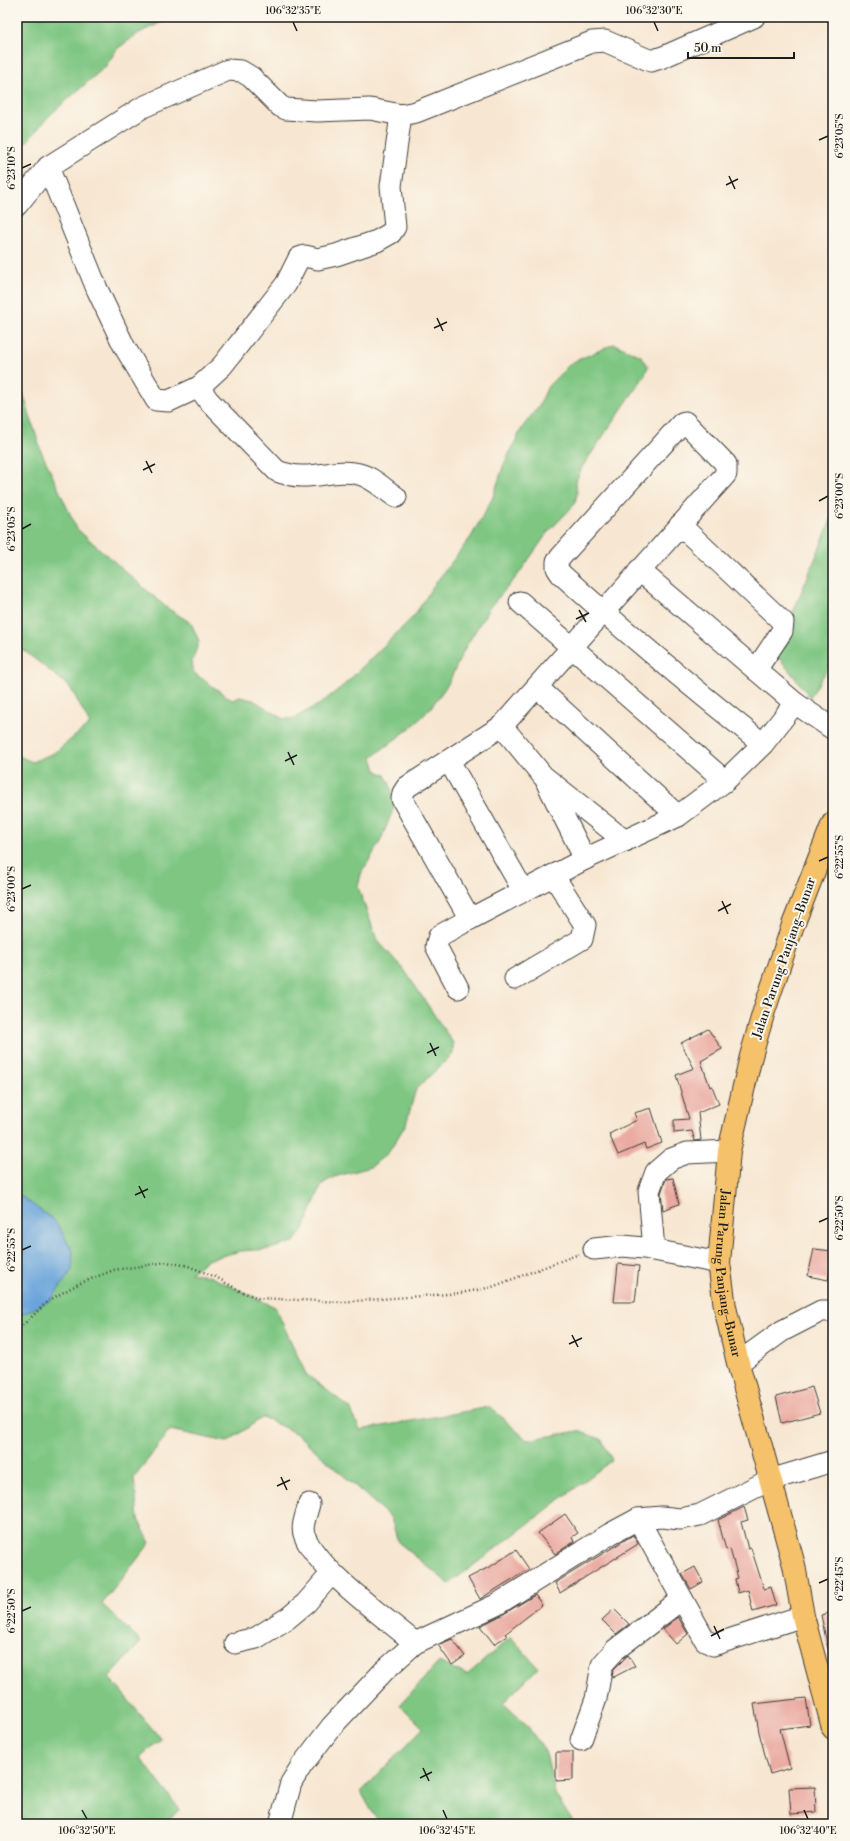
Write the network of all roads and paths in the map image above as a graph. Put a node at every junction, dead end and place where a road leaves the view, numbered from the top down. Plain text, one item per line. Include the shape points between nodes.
1 (754, 17) edge
2 (401, 115) junction
3 (48, 167) junction
4 (17, 206) edge
5 (199, 387) junction
6 (396, 497) dead end
7 (680, 525) junction
8 (640, 570) junction
9 (520, 602) dead end
10 (603, 612) junction
11 (571, 648) junction
12 (756, 670) junction
13 (538, 687) junction
14 (795, 703) junction
15 (502, 726) junction
16 (833, 729) edge
17 (763, 744) junction
18 (449, 761) junction
19 (543, 776) junction
20 (725, 781) junction
21 (678, 816) junction
22 (833, 823) edge
23 (625, 841) junction
24 (585, 859) junction
25 (553, 875) junction
26 (522, 890) junction
27 (470, 919) junction
28 (515, 979) dead end
29 (458, 988) dead end
30 (729, 1151) junction
31 (594, 1249) joint
32 (654, 1250) junction
33 (719, 1263) junction
34 (833, 1311) edge
35 (17, 1331) edge
36 (738, 1363) junction
37 (833, 1461) edge
38 (770, 1480) junction
39 (309, 1504) dead end
40 (638, 1519) junction
41 (332, 1573) junction
42 (682, 1599) junction
43 (803, 1616) junction
44 (234, 1643) dead end
45 (415, 1643) junction
46 (833, 1728) edge
47 (581, 1740) dead end
48 (280, 1824) edge

1 - 2 street via 663,58 650,61 605,41 592,42 416,112
2 - 3 street via 370,109 286,110 251,77 241,71 228,70 143,107
2 - 5 street via 391,186 395,227 391,233 377,241 336,255 318,259 305,256 299,258 286,284 259,320 222,366
3 - 4 street
3 - 5 street via 124,346 156,400 169,401
5 - 6 street via 208,400 277,471 304,477 358,473
7 - 8 street
7 - 10 street via 726,474 727,469 726,464 685,422 679,424 557,561 557,568 561,574
7 - 12 street via 783,622 782,630
8 - 10 street
8 - 12 street
9 - 11 street
10 - 11 street
10 - 17 street
11 - 13 street
11 - 20 street
12 - 14 street
13 - 15 street
13 - 21 street
14 - 16 street
14 - 17 street
15 - 18 street
15 - 19 street
17 - 20 street
18 - 26 street
18 - 27 street via 407,787 402,799
19 - 23 street
19 - 24 street
20 - 21 street
21 - 23 street
22 - 30 main road, Jalan Parung Panjang–Bunar via 793,925 764,1011
23 - 24 street
24 - 25 street
25 - 26 street
25 - 28 street via 585,926 582,939
26 - 27 street
27 - 29 street via 439,936 436,946
30 - 32 street via 687,1153 671,1159 656,1172 649,1191
30 - 33 main road, Jalan Parung Panjang–Bunar
31 - 32 street via 623,1246
31 - 35 path via 492,1287 461,1294 341,1302 258,1298 216,1277 188,1266 167,1262 114,1270 78,1284 48,1301
32 - 33 street
33 - 36 main road, Jalan Parung Panjang–Bunar via 725,1307
34 - 36 street via 821,1311 782,1331
36 - 38 main road, Jalan Parung Panjang–Bunar
37 - 38 street
38 - 40 street via 700,1515 680,1519
38 - 43 main road, Jalan Parung Panjang–Bunar via 794,1565
39 - 41 street via 303,1527 304,1534 316,1556
40 - 42 street
40 - 45 street via 496,1605
41 - 44 street via 306,1603 288,1618 256,1638
41 - 45 street
42 - 43 street via 705,1640 713,1645
42 - 47 street via 615,1650 602,1665 596,1699
43 - 46 main road, Jalan Parung Panjang–Bunar
45 - 48 street via 384,1671 332,1726 302,1765 291,1783

